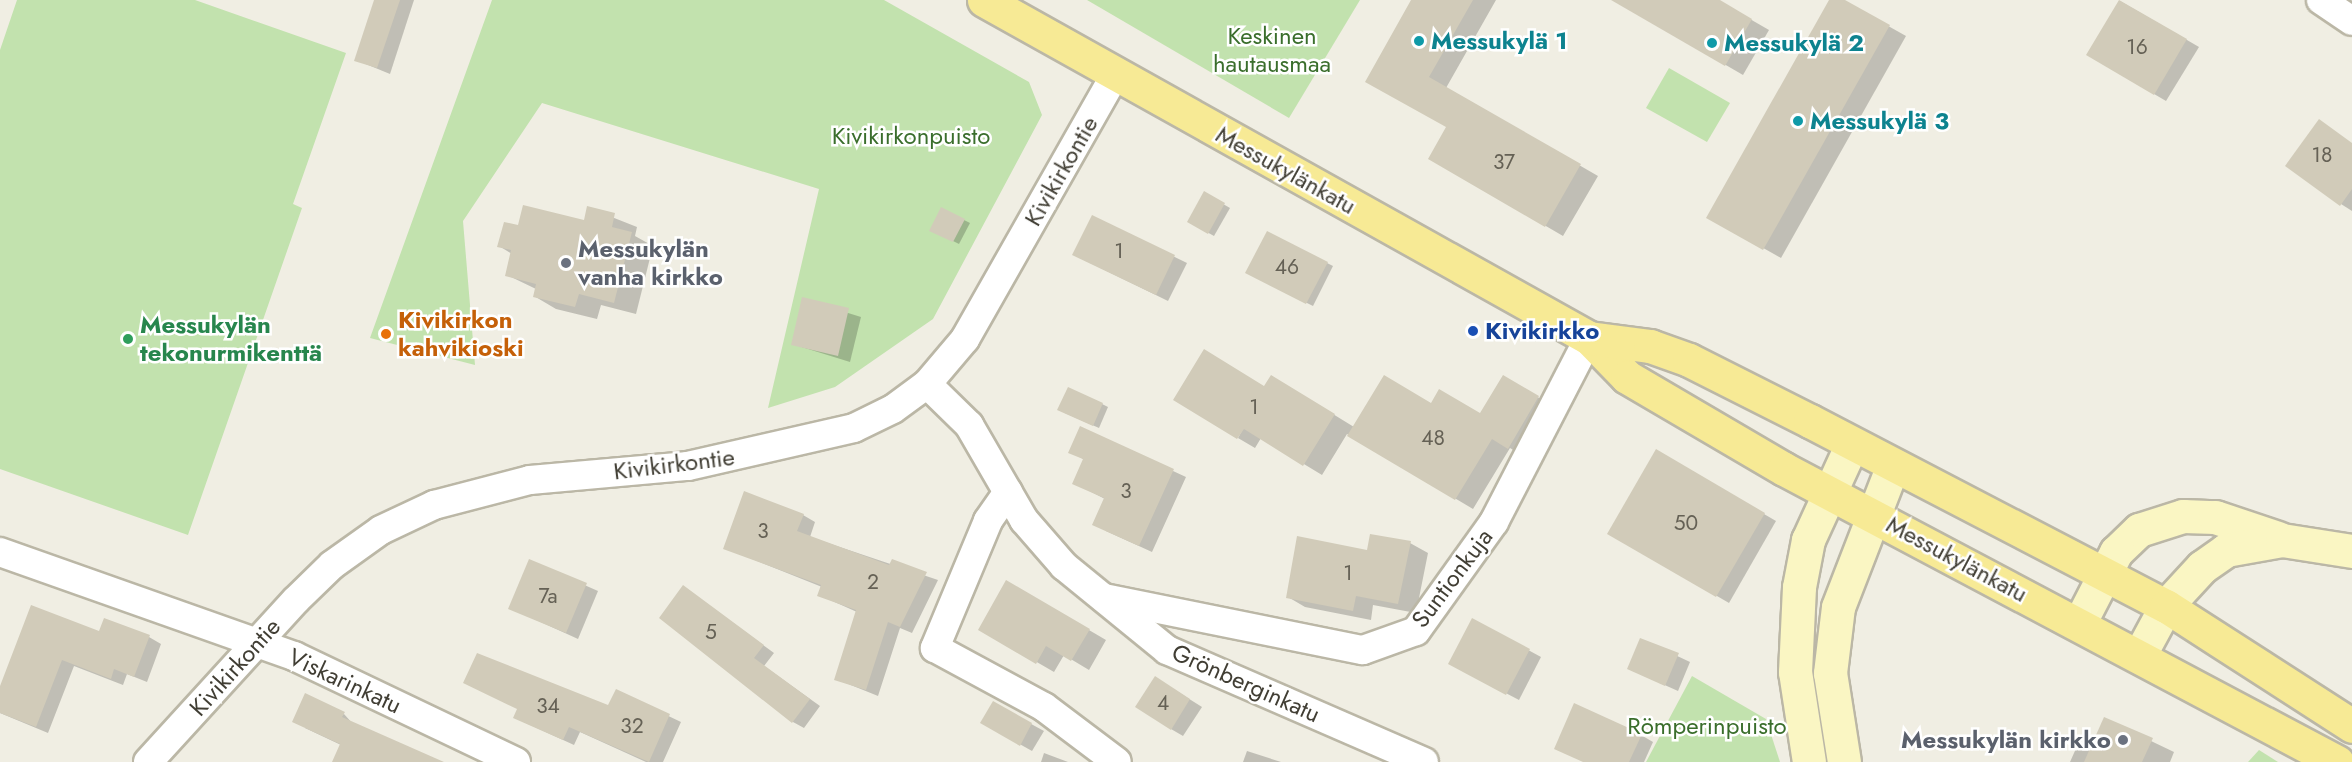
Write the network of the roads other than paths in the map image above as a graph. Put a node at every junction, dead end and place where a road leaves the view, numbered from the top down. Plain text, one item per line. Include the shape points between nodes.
1 (984, 0) edge
2 (2321, 0) edge
3 (2352, 21) edge
4 (1115, 75) junction
5 (1589, 338) junction
6 (927, 384) junction
7 (1852, 444) junction
8 (1893, 465) junction
9 (1827, 491) junction
10 (1008, 492) junction
11 (1870, 514) junction
12 (2282, 540) junction
13 (2352, 551) edge
14 (0, 552) edge
15 (2105, 573) junction
16 (1104, 598) junction
17 (2166, 606) junction
18 (2079, 624) junction
19 (257, 642) junction
20 (2139, 656) junction
21 (2352, 726) edge
22 (148, 762) edge
23 (516, 762) edge
24 (1117, 762) edge
25 (1424, 762) edge
26 (1809, 762) edge
27 (1844, 762) edge
28 (2337, 762) edge

1 - 4 main road, Messukylänkatu
2 - 3 street
4 - 5 main road, Messukylänkatu
4 - 6 street, Kivikirkontie via 965,339
5 - 7 main road, Messukylänkatu via 1650,346 1689,360
5 - 9 main road, Messukylänkatu via 1627,377
5 - 16 street, Suntionkuja via 1494,522 1416,631 1364,650
6 - 10 street, Grönberginkatu via 969,424
6 - 19 street, Kivikirkontie via 854,428 788,447 688,466 530,480 434,505 381,530 332,565
7 - 8 main road, Messukylänkatu
7 - 9 main road
8 - 11 main road
8 - 15 main road, Messukylänkatu
9 - 11 main road, Messukylänkatu
9 - 26 main road via 1808,540 1795,633 1799,724
10 - 16 street, Grönberginkatu via 1064,566
10 - 24 street via 988,522 935,648 1044,707
11 - 18 main road, Messukylänkatu
11 - 27 main road via 1844,580 1834,634 1833,720
12 - 13 main road
12 - 15 main road via 2243,523 2183,516 2139,530 2116,552
12 - 17 main road via 2226,550 2202,567
14 - 19 street, Viskarinkatu
15 - 17 main road, Messukylänkatu
15 - 18 main road
16 - 25 street, Grönberginkatu via 1167,650
17 - 20 main road
17 - 21 main road, Messukylänkatu
18 - 20 main road, Messukylänkatu
19 - 22 street, Kivikirkontie
19 - 23 street, Viskarinkatu
20 - 28 main road, Messukylänkatu

